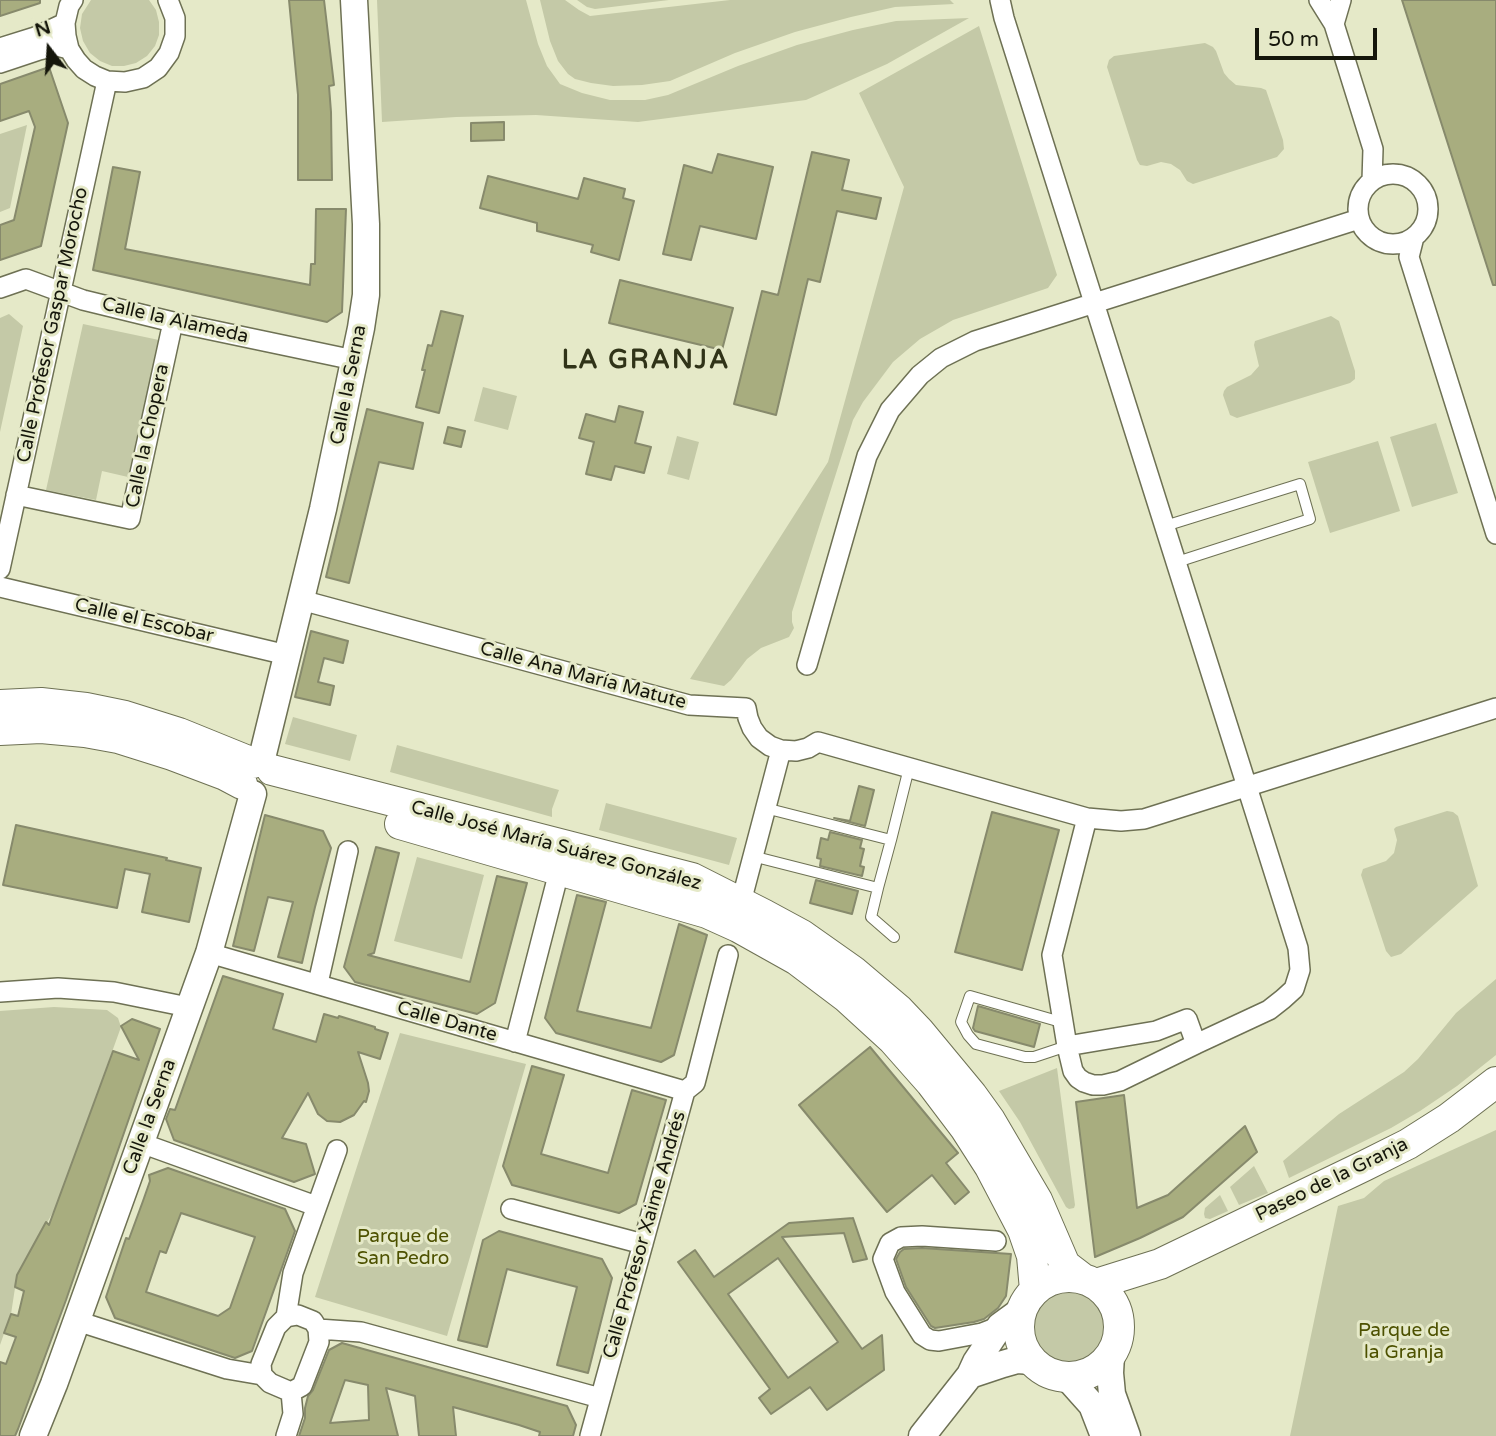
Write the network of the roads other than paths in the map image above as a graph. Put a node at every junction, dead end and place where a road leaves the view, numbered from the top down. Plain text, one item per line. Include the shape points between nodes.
1 (73, 0) edge
2 (168, 0) edge
3 (354, 0) edge
4 (1000, 0) edge
5 (1319, 0) edge
6 (1341, 0) edge
7 (65, 23) junction
8 (1334, 24) junction
9 (0, 48) edge
10 (69, 48) junction
11 (0, 63) edge
12 (107, 81) junction
13 (1373, 149) junction
14 (1393, 174) junction
15 (1372, 181) junction
16 (1359, 219) junction
17 (1414, 237) junction
18 (1393, 244) junction
19 (1409, 257) junction
20 (0, 288) edge
21 (60, 291) junction
22 (1095, 303) junction
23 (173, 322) junction
24 (354, 360) junction
25 (10, 505) edge
26 (1165, 526) junction
27 (1496, 534) edge
28 (1, 560) edge
29 (1177, 562) junction
30 (0, 587) edge
31 (301, 600) junction
32 (287, 655) junction
33 (807, 665) dead end
34 (1496, 708) edge
35 (0, 711) edge
36 (781, 750) junction
37 (909, 768) junction
38 (258, 777) junction
39 (1247, 787) junction
40 (765, 808) junction
41 (1087, 817) junction
42 (492, 827) junction
43 (891, 840) junction
44 (348, 850) dead end
45 (752, 856) junction
46 (561, 864) junction
47 (642, 866) junction
48 (878, 888) junction
49 (741, 902) junction
50 (894, 937) dead end
51 (209, 953) junction
52 (728, 955) dead end
53 (318, 983) junction
54 (0, 992) edge
55 (188, 1007) junction
56 (1062, 1018) junction
57 (515, 1042) junction
58 (1196, 1044) junction
59 (1067, 1045) junction
60 (1496, 1082) edge
61 (685, 1091) junction
62 (141, 1143) junction
63 (337, 1150) dead end
64 (316, 1206) junction
65 (511, 1209) dead end
66 (996, 1241) dead end
67 (643, 1244) junction
68 (1160, 1264) junction
69 (1089, 1281) junction
70 (1019, 1309) junction
71 (286, 1317) junction
72 (1119, 1319) junction
73 (77, 1321) junction
74 (318, 1329) junction
75 (955, 1338) junction
76 (1111, 1355) junction
77 (1032, 1361) junction
78 (973, 1368) junction
79 (262, 1375) junction
80 (1067, 1377) junction
81 (290, 1392) junction
82 (600, 1398) junction
83 (33, 1436) edge
84 (286, 1436) edge
85 (590, 1436) edge
86 (922, 1436) edge
87 (1104, 1436) edge
88 (1127, 1436) edge

1 - 7 street
2 - 12 street via 175,36 158,68 143,78
3 - 24 street, Calle la Serna via 366,295
4 - 22 street
5 - 8 street
6 - 8 street
7 - 9 street
7 - 10 street
8 - 13 street
10 - 11 street via 57,46
10 - 12 street via 84,69
12 - 21 street, Calle Profesor Gaspar Morocho
13 - 14 street
13 - 15 street
14 - 15 street
14 - 17 street via 1413,180 1426,198 1426,219
15 - 16 street via 1360,198
16 - 18 street via 1372,237
16 - 22 street
17 - 18 street
17 - 19 street
18 - 19 street
19 - 27 street
20 - 21 street, Calle la Alameda via 26,279
21 - 23 street, Calle la Alameda
21 - 25 street, Calle Profesor Gaspar Morocho
22 - 26 street
22 - 33 street via 975,341 941,358 890,410 867,456
23 - 24 street, Calle la Alameda
23 - 25 street, Calle la Chopera via 130,519
24 - 31 street, Calle la Serna
25 - 28 street, Calle Profesor Gaspar Morocho
26 - 29 street
26 - 29 lane via 1300,484 1310,519
29 - 39 street
30 - 32 street, Calle el Escobar
31 - 32 street, Calle la Serna
31 - 36 street, Calle Ana María Matute via 689,705 746,708 759,738
32 - 38 street, Calle la Serna
34 - 39 street
35 - 38 main road via 41,728 117,738 225,775
36 - 37 street via 796,751 818,742
36 - 40 street
37 - 41 street
37 - 43 lane
38 - 42 main road, Calle José María Suárez González
38 - 46 main road, Calle José María Suárez González via 296,795
38 - 51 street, Calle la Serna
39 - 41 street via 1144,819
39 - 58 street via 1298,948 1300,970 1294,989 1269,1010
40 - 43 lane
40 - 45 street
41 - 56 street via 1052,955
42 - 46 main road via 510,844
42 - 47 main road, Calle José María Suárez González
43 - 48 lane
44 - 53 street
45 - 48 lane
45 - 49 street
46 - 47 main road via 619,873
46 - 57 street
46 - 70 main road, Calle José María Suárez González via 738,927 797,960 893,1040 965,1128 1023,1230 1032,1256
47 - 49 main road, Calle José María Suárez González via 692,878
48 - 50 lane via 871,917
49 - 69 main road, Calle José María Suárez González via 829,952 919,1031 990,1120 1037,1200 1065,1265
51 - 53 street, Calle Dante
51 - 55 street, Calle la Serna
52 - 61 street, Calle Profesor Xaime Andrés via 695,1083
53 - 57 street, Calle Dante
54 - 55 street via 58,988 114,992
55 - 62 street, Calle la Serna
56 - 59 street
56 - 59 lane via 1054,1020 970,996 961,1022 976,1044 1025,1057
57 - 61 street, Calle Dante
58 - 59 street via 1186,1019 1156,1031
58 - 59 street via 1120,1082 1103,1085 1077,1078
60 - 68 main road, Paseo de la Granja via 1408,1143
61 - 67 street, Calle Profesor Xaime Andrés
62 - 64 street
62 - 73 street, Calle la Serna
63 - 64 street
64 - 71 street via 293,1273
65 - 67 street
66 - 75 street via 901,1237 890,1243 883,1259 895,1292 922,1335 939,1342
67 - 82 street, Calle Profesor Xaime Andrés
68 - 69 main road, Paseo de la Granja
68 - 72 main road, Paseo de la Granja via 1139,1284
69 - 70 main road via 1066,1277 1049,1281
69 - 72 main road via 1107,1293
70 - 75 street via 982,1334
70 - 77 main road via 1020,1337
70 - 78 street
71 - 74 street via 298,1315 313,1321
71 - 79 street via 276,1328 261,1364
72 - 76 main road
73 - 79 street via 227,1369
73 - 83 street, Calle la Serna
74 - 81 street via 319,1342 302,1386
74 - 82 street via 362,1332
75 - 78 street via 968,1342 975,1351
76 - 80 main road via 1084,1375
76 - 88 street via 1112,1394
77 - 78 street
77 - 80 main road via 1054,1375
78 - 86 street
79 - 81 street
80 - 87 street via 1092,1405
81 - 84 street via 293,1414
82 - 85 street, Calle Profesor Xaime Andrés

